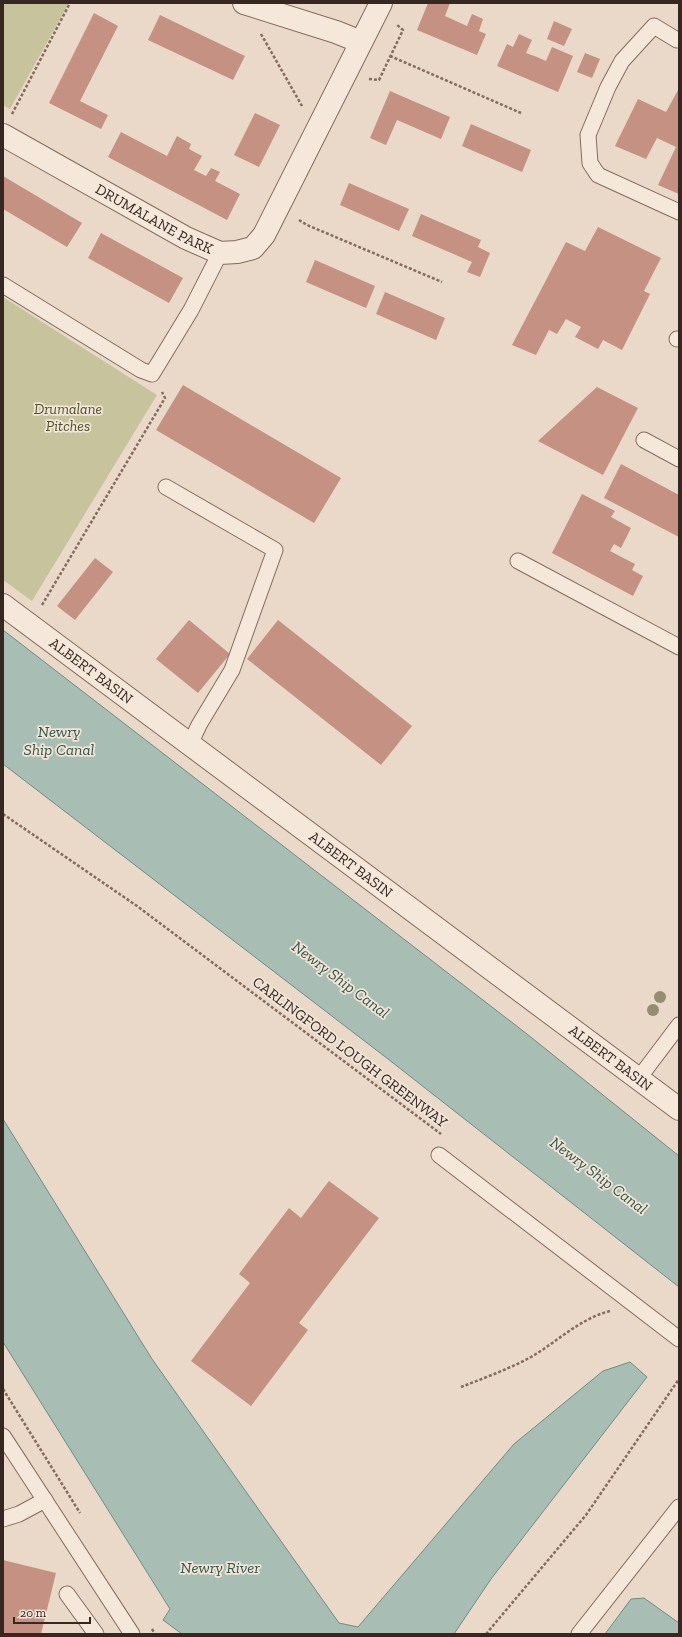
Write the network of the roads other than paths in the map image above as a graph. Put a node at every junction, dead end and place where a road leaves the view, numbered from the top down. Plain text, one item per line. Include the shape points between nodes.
1 (380, 3) edge
2 (250, 5) edge
3 (679, 39) edge
4 (361, 42) junction
5 (6, 127) edge
6 (679, 212) edge
7 (220, 253) junction
8 (3, 285) edge
9 (644, 440) dead end
10 (679, 459) edge
11 (166, 487) dead end
12 (518, 561) dead end
13 (3, 605) edge
14 (679, 647) edge
15 (190, 744) junction
16 (679, 1025) edge
17 (639, 1078) junction
18 (679, 1109) edge
19 (439, 1155) dead end
20 (679, 1339) edge
21 (3, 1436) edge
22 (45, 1500) junction
23 (679, 1507) edge
24 (3, 1519) edge
25 (67, 1594) dead end
26 (96, 1634) edge
27 (132, 1634) edge
28 (579, 1634) edge

1 - 4 street, DRUMALANE PARK
2 - 4 street
3 - 6 lane via 654,26 622,61 588,135 590,163 598,174
4 - 7 street, DRUMALANE PARK via 264,235 253,248
5 - 7 street, DRUMALANE PARK via 186,238
7 - 8 lane via 191,310 152,374 128,362
9 - 10 lane
11 - 15 lane via 275,550 232,670
12 - 14 lane
13 - 15 street, ALBERT BASIN via 30,616
15 - 17 street, ALBERT BASIN
16 - 17 lane
17 - 18 street, ALBERT BASIN
19 - 20 lane
21 - 22 lane
22 - 24 lane via 19,1514
22 - 27 lane
23 - 28 lane
25 - 26 lane

